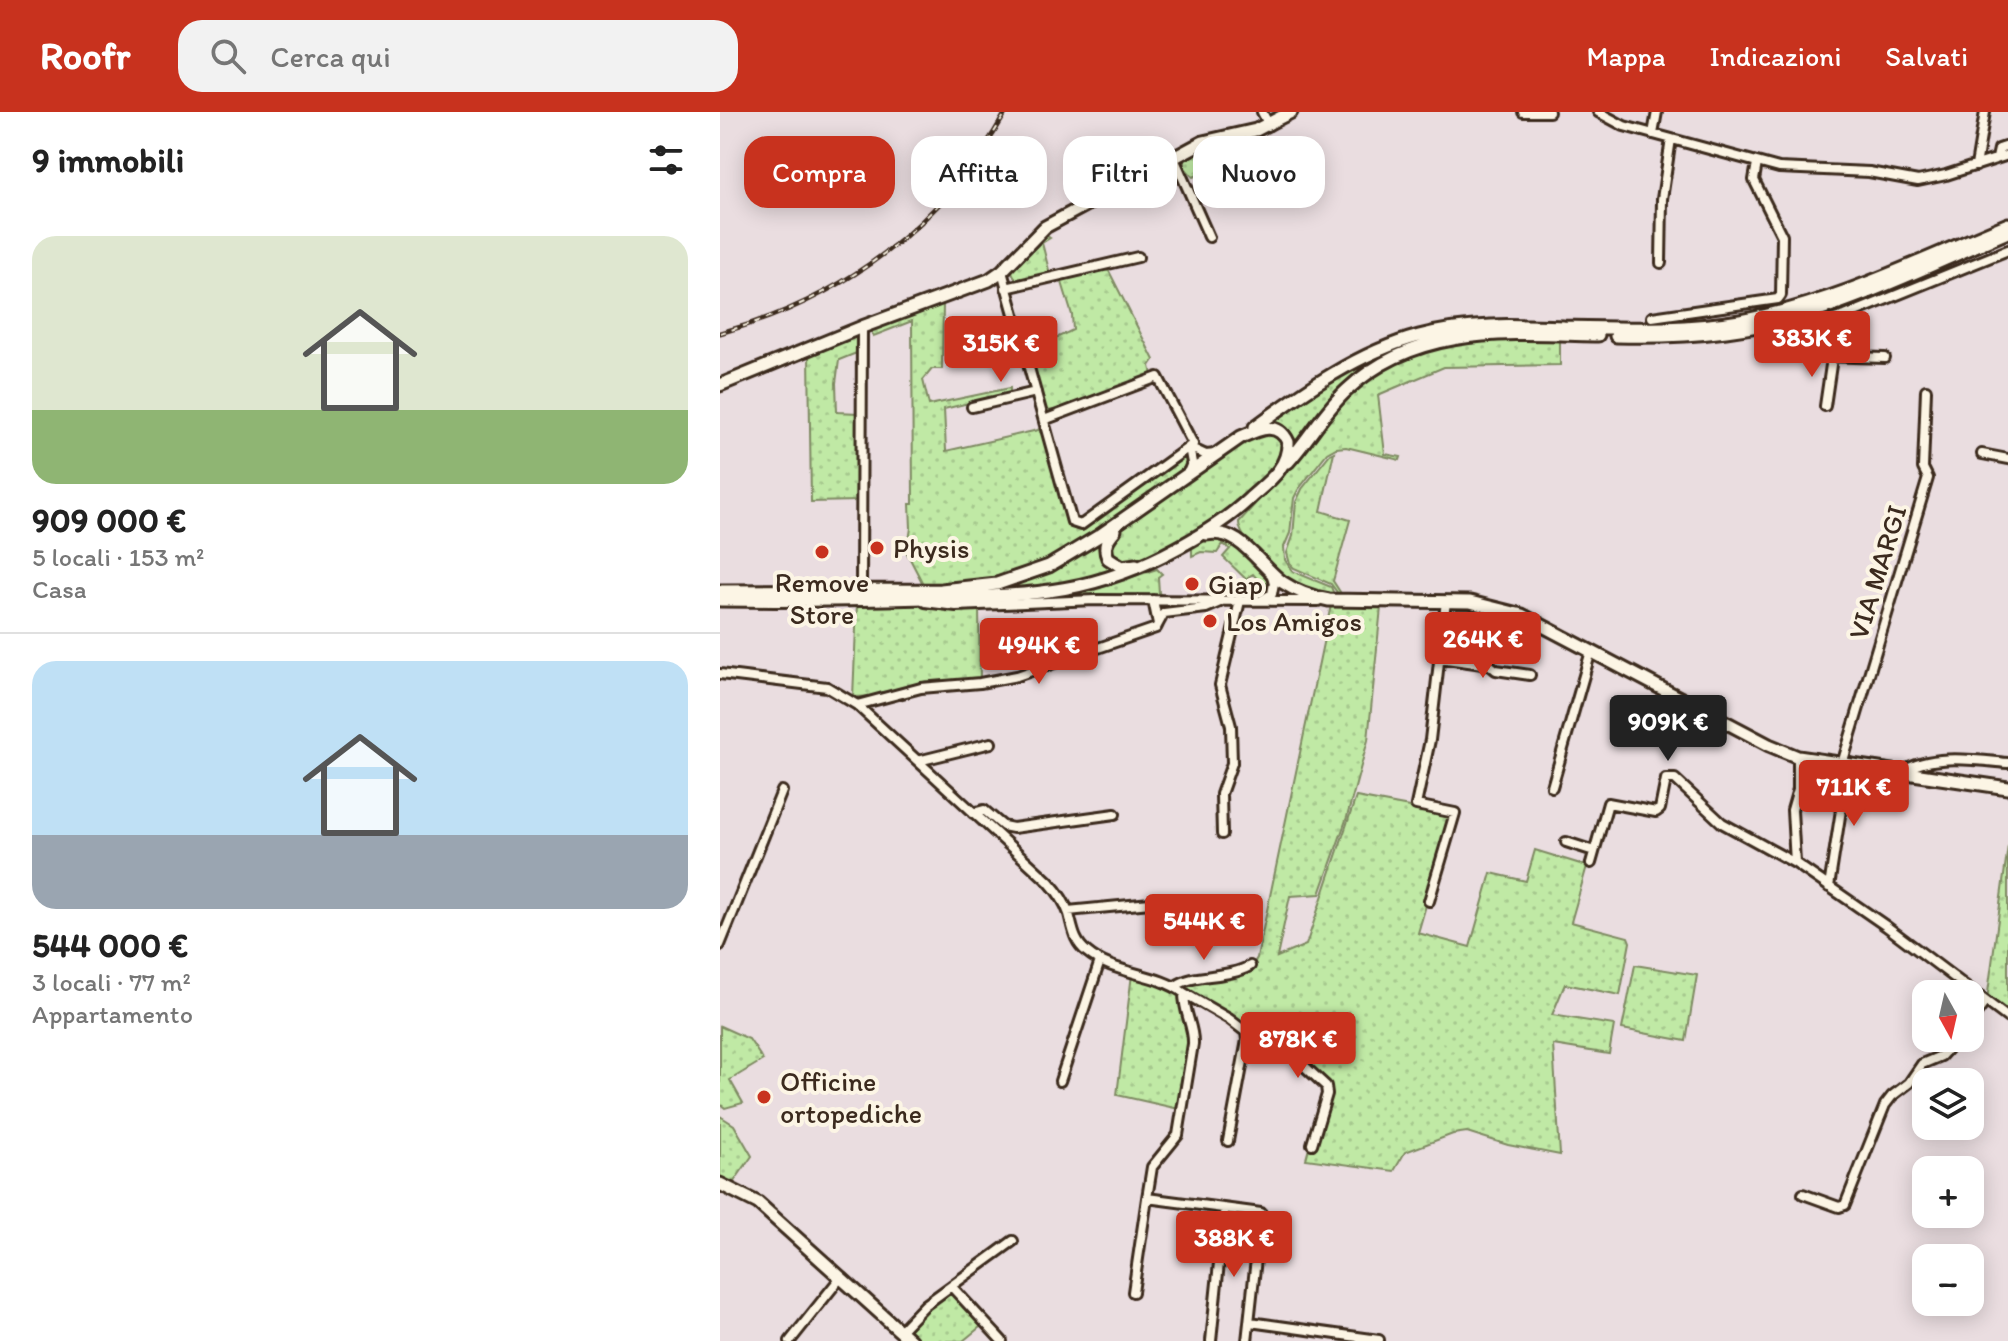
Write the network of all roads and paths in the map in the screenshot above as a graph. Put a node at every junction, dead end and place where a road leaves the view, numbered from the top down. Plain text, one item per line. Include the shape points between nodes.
1 (1262, 112) edge
2 (1291, 112) edge
3 (1523, 112) edge
4 (1549, 112) edge
5 (1598, 112) edge
6 (1657, 112) edge
7 (1985, 112) edge
8 (1269, 125) junction
9 (1653, 134) junction
10 (1671, 139) junction
11 (2008, 146) edge
12 (2008, 155) edge
13 (1177, 157) edge
14 (1997, 158) junction
15 (1757, 163) junction
16 (1177, 165) edge
17 (1976, 166) junction
18 (1081, 208) edge
19 (2008, 224) edge
20 (2008, 232) edge
21 (1209, 237) dead end
22 (2008, 250) edge
23 (1138, 257) dead end
24 (1661, 263) dead end
25 (1002, 271) junction
26 (1006, 288) junction
27 (1652, 317) dead end
28 (862, 327) junction
29 (1832, 358) junction
30 (1885, 358) dead end
31 (720, 385) edge
32 (1926, 390) dead end
33 (1036, 392) junction
34 (1825, 406) dead end
35 (972, 407) dead end
36 (1044, 420) junction
37 (1241, 437) junction
38 (1189, 447) junction
39 (1217, 454) junction
40 (1982, 454) dead end
41 (2008, 459) edge
42 (1280, 471) junction
43 (1186, 476) junction
44 (1242, 506) junction
45 (1123, 520) junction
46 (1202, 535) junction
47 (1242, 544) junction
48 (1151, 562) junction
49 (1270, 572) junction
50 (720, 591) edge
51 (861, 591) junction
52 (1272, 594) junction
53 (1294, 596) junction
54 (908, 599) junction
55 (720, 600) edge
56 (1153, 600) junction
57 (1224, 601) junction
58 (1240, 601) junction
59 (1259, 601) junction
60 (1446, 601) junction
61 (1158, 624) junction
62 (1591, 651) junction
63 (1439, 658) junction
64 (720, 675) edge
65 (1530, 675) dead end
66 (857, 705) junction
67 (991, 743) dead end
68 (1798, 757) junction
69 (918, 761) junction
70 (2008, 763) edge
71 (1845, 764) junction
72 (1902, 773) junction
73 (1552, 787) dead end
74 (2008, 788) edge
75 (782, 791) dead end
76 (1458, 802) dead end
77 (973, 813) junction
78 (1455, 813) junction
79 (1115, 814) dead end
80 (1222, 834) dead end
81 (1566, 842) dead end
82 (1594, 851) junction
83 (1591, 863) dead end
84 (1795, 863) junction
85 (1829, 887) junction
86 (1171, 901) dead end
87 (1429, 901) dead end
88 (1068, 911) junction
89 (720, 945) edge
90 (1100, 961) junction
91 (1250, 966) dead end
92 (1176, 986) junction
93 (1184, 993) junction
94 (1985, 1002) joint
95 (2008, 1018) edge
96 (1246, 1032) junction
97 (1945, 1052) edge
98 (1060, 1081) dead end
99 (1228, 1141) dead end
100 (1312, 1144) dead end
101 (720, 1184) edge
102 (1803, 1194) dead end
103 (1147, 1198) junction
104 (1224, 1214) dead end
105 (1013, 1241) dead end
106 (841, 1277) junction
107 (952, 1287) junction
108 (1133, 1292) dead end
109 (1250, 1322) junction
110 (900, 1331) junction
111 (1379, 1340) edge
112 (790, 1341) edge
113 (911, 1341) edge
114 (1002, 1341) edge
115 (1211, 1341) edge
116 (1247, 1341) edge

1 - 8 street
2 - 8 main road
3 - 4 street
5 - 9 street
6 - 9 street
7 - 17 street
8 - 13 main road via 1215,138
9 - 10 street
10 - 15 street
10 - 24 street via 1662,199
11 - 14 street via 1999,149
12 - 14 street
14 - 17 street
15 - 17 street via 1918,181
15 - 27 street via 1758,192 1782,236 1781,295
16 - 21 street
18 - 25 main road via 1045,227
19 - 37 main road via 1835,295 1739,321 1659,328 1506,325 1416,337 1333,375
20 - 42 main road via 1822,308 1727,331 1642,336 1507,333 1423,345 1379,365 1348,389
22 - 29 street via 1783,338 1782,348 1791,355
23 - 26 street
25 - 26 street
25 - 28 main road
26 - 33 street
28 - 31 main road
28 - 51 street
29 - 30 street
29 - 34 street
32 - 71 street, VIA MARGI via 1923,468 1928,478
33 - 35 street
33 - 36 street
36 - 38 street via 1158,377 1193,444
36 - 38 street via 1076,525
37 - 39 main road
37 - 42 main road via 1263,428 1287,437 1289,449
38 - 39 street
38 - 43 street via 1192,463
39 - 43 main road
40 - 41 street
42 - 44 main road
43 - 45 main road
44 - 46 main road
44 - 47 main road via 1234,525
45 - 48 main road via 1107,539 1108,558 1122,567
45 - 51 main road via 1049,566 997,584
46 - 47 main road via 1226,533
46 - 48 main road
47 - 49 main road
48 - 54 main road via 1066,590
49 - 52 street
49 - 53 main road
50 - 51 main road
52 - 53 street
52 - 59 street
53 - 59 street
53 - 60 main road
54 - 55 main road
54 - 56 street via 956,606
56 - 57 street
56 - 61 street
57 - 58 street
57 - 61 street via 1164,613
58 - 59 street
58 - 80 street via 1220,685 1231,726 1232,763 1221,794
60 - 62 main road via 1522,615
60 - 63 street
61 - 66 street via 1034,671 921,688
62 - 68 main road
62 - 73 street
63 - 65 street
63 - 78 street via 1416,805
64 - 66 street via 827,687
66 - 69 street
67 - 69 street
68 - 71 main road
68 - 84 street via 1792,810
69 - 77 street
70 - 72 street via 1925,762
71 - 72 main road
71 - 85 street, VIA MARGI
72 - 74 main road
75 - 89 street
76 - 78 street
77 - 79 street via 984,810 1013,828
77 - 88 street via 1049,882
78 - 87 street
81 - 82 street
82 - 83 street
82 - 84 street via 1608,803 1656,812 1666,779 1675,779 1722,823
84 - 85 street
85 - 94 street
86 - 88 street
88 - 90 street via 1076,939
90 - 92 street
90 - 98 street
91 - 92 street
92 - 93 street
93 - 96 street
93 - 103 street via 1193,1044 1178,1135 1152,1167
94 - 95 street
96 - 99 street
96 - 100 street via 1289,1052 1326,1086
97 - 102 street via 1922,1064 1885,1105 1845,1205
101 - 106 main road via 758,1203
103 - 108 street
103 - 109 street via 1261,1213
104 - 115 street
105 - 107 street
106 - 110 main road
106 - 112 street
107 - 110 street
107 - 114 street
109 - 111 street
109 - 116 street
110 - 113 main road

